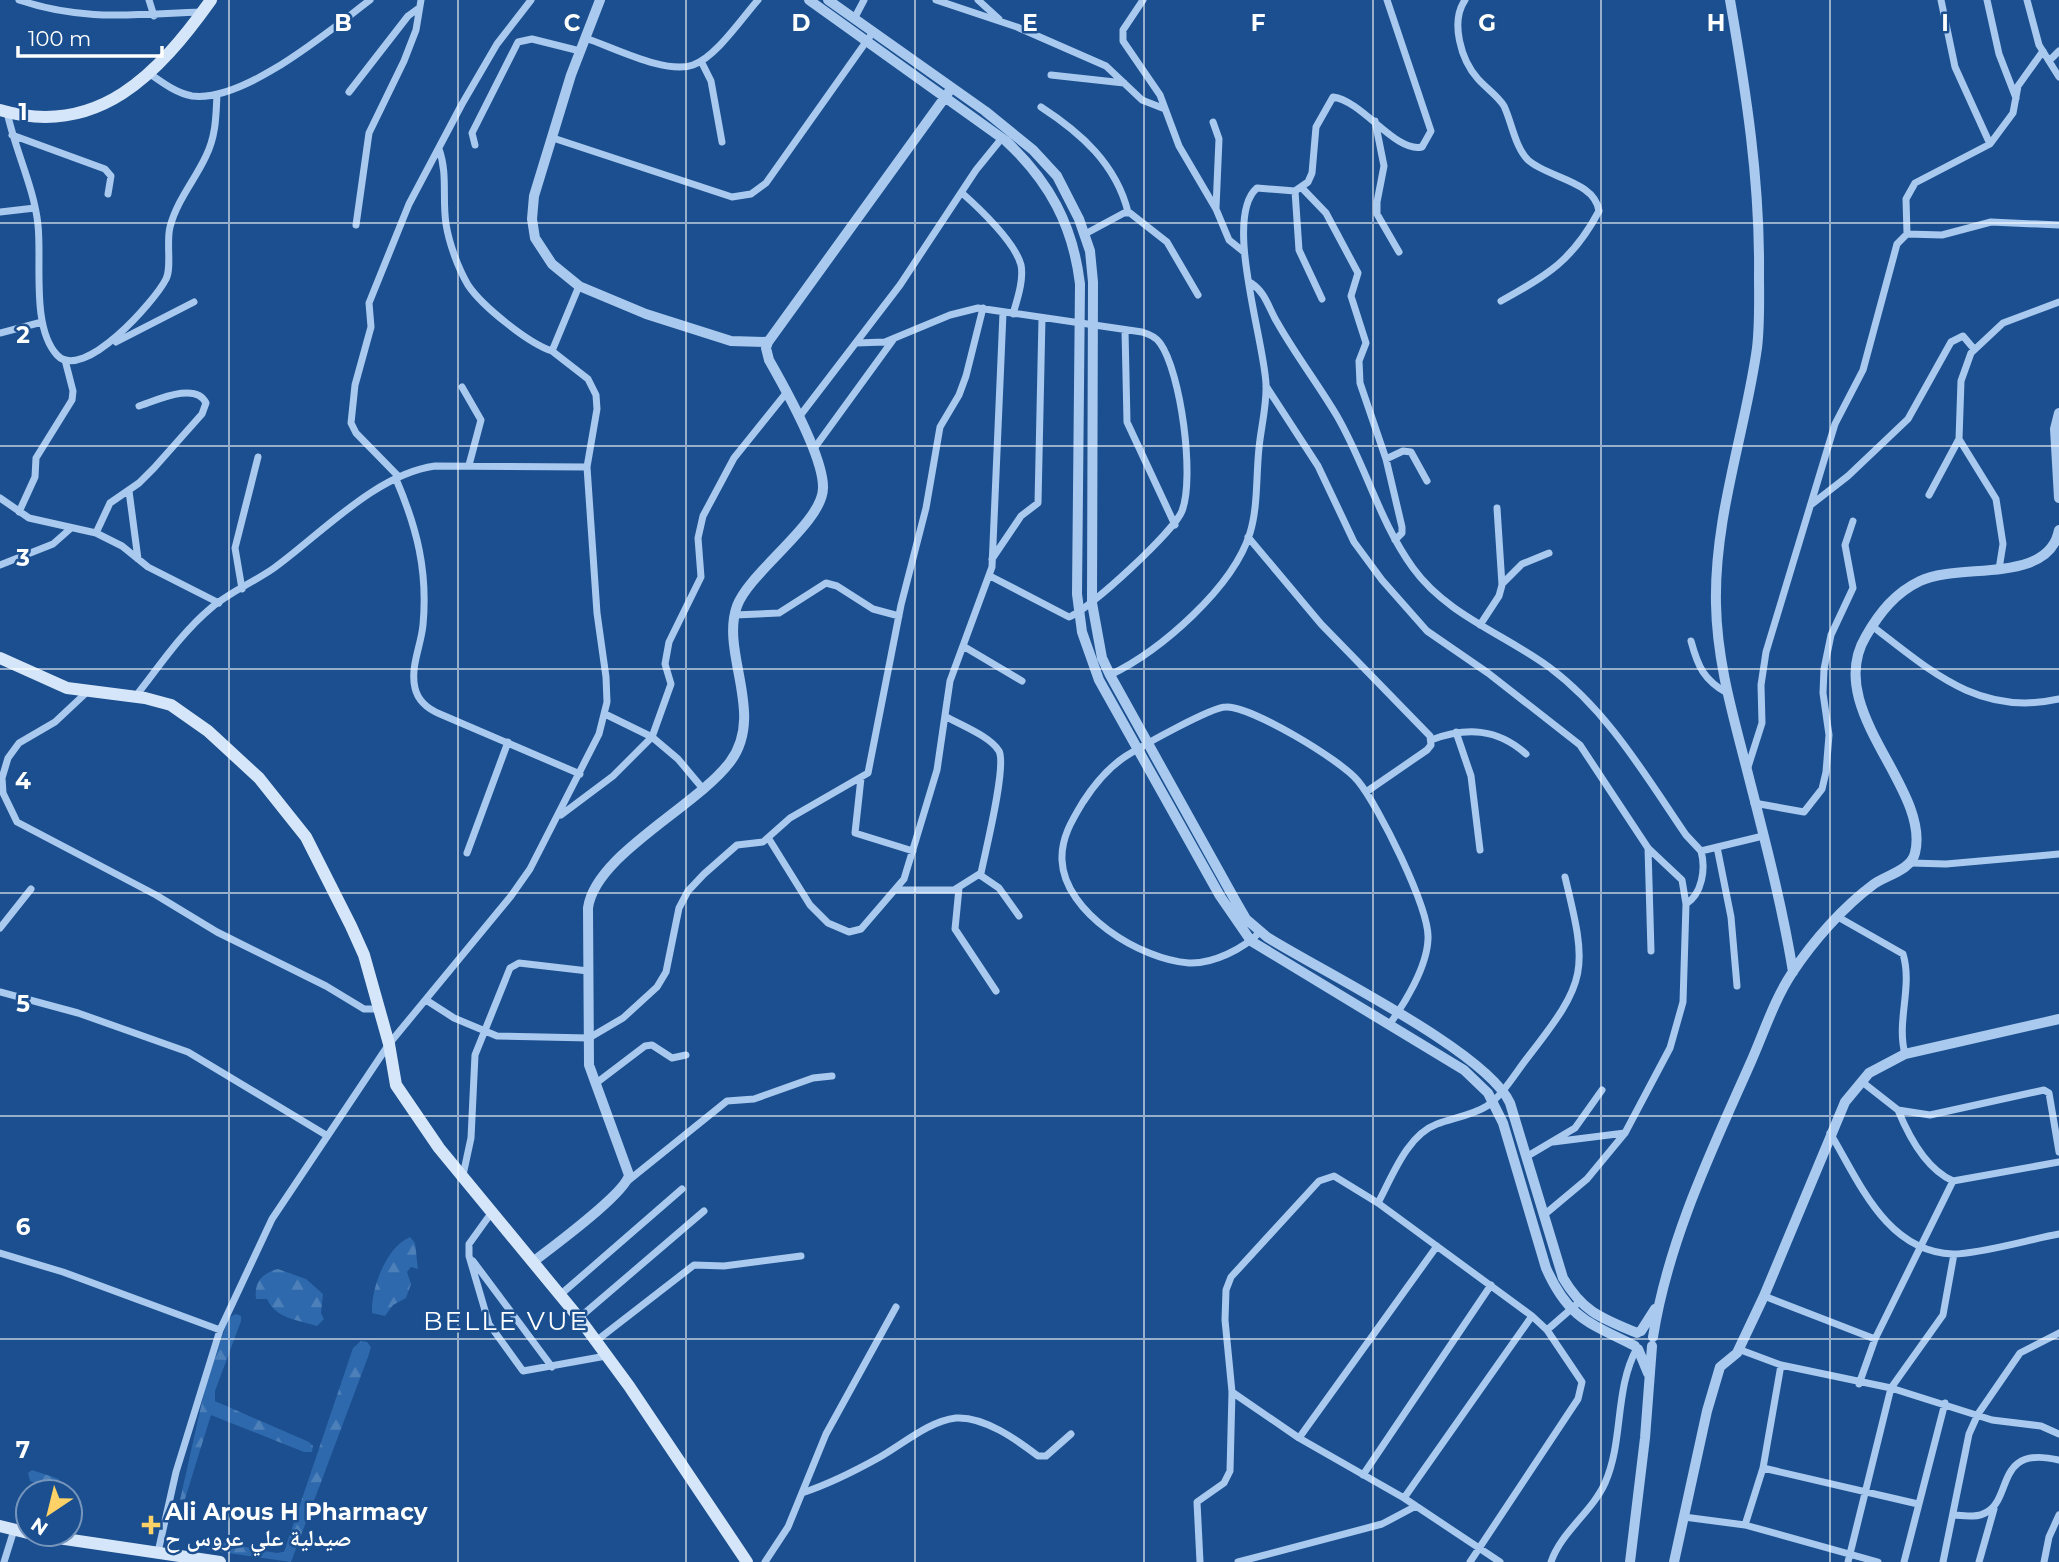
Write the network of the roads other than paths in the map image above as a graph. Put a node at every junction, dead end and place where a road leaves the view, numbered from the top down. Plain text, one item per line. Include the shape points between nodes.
1 (19, 0) edge
2 (149, 0) edge
3 (211, 0) edge
4 (370, 0) edge
5 (531, 0) edge
6 (600, 0) edge
7 (758, 0) edge
8 (809, 0) edge
9 (828, 0) edge
10 (864, 0) edge
11 (936, 0) edge
12 (978, 0) edge
13 (1143, 0) edge
14 (1387, 0) edge
15 (1465, 0) edge
16 (1730, 0) edge
17 (1941, 0) edge
18 (1987, 0) edge
19 (2027, 0) edge
20 (420, 4) edge
21 (202, 12) junction
22 (154, 16) junction
23 (854, 19) junction
24 (1002, 22) junction
25 (869, 37) junction
26 (585, 38) junction
27 (580, 51) junction
28 (2043, 51) junction
29 (2059, 51) edge
30 (701, 61) junction
31 (2049, 61) junction
32 (150, 74) junction
33 (1051, 75) dead end
34 (2059, 77) edge
35 (1125, 83) junction
36 (349, 92) dead end
37 (948, 92) junction
38 (217, 94) junction
39 (2017, 98) junction
40 (1041, 107) dead end
41 (1165, 109) junction
42 (4, 111) edge
43 (1375, 121) junction
44 (1213, 122) dead end
45 (12, 135) junction
46 (553, 138) junction
47 (1002, 138) junction
48 (722, 142) dead end
49 (1990, 144) junction
50 (475, 145) dead end
51 (439, 149) junction
52 (1299, 189) junction
53 (962, 192) junction
54 (108, 194) dead end
55 (35, 208) junction
56 (1216, 209) junction
57 (0, 212) edge
58 (1128, 212) junction
59 (356, 225) dead end
60 (2059, 225) edge
61 (1085, 234) junction
62 (1907, 234) junction
63 (1244, 252) junction
64 (1399, 252) dead end
65 (1250, 283) junction
66 (579, 286) junction
67 (1198, 295) dead end
68 (1322, 299) dead end
69 (1502, 301) dead end
70 (194, 302) dead end
71 (2059, 302) edge
72 (983, 308) junction
73 (1003, 313) junction
74 (1013, 314) junction
75 (1042, 318) junction
76 (42, 322) junction
77 (1081, 324) junction
78 (1095, 325) junction
79 (1125, 330) junction
80 (0, 333) edge
81 (893, 340) junction
82 (768, 342) junction
83 (112, 343) junction
84 (856, 343) junction
85 (1974, 349) junction
86 (552, 351) junction
87 (65, 360) junction
88 (1266, 386) junction
89 (461, 387) dead end
90 (787, 392) junction
91 (139, 406) dead end
92 (2059, 413) edge
93 (798, 418) junction
94 (1959, 439) junction
95 (813, 450) junction
96 (258, 457) dead end
97 (1386, 459) junction
98 (469, 465) junction
99 (587, 467) junction
100 (397, 478) junction
101 (1427, 481) dead end
102 (129, 491) junction
103 (1929, 495) dead end
104 (0, 498) edge
105 (2059, 498) edge
106 (1811, 504) junction
107 (1497, 508) dead end
108 (19, 512) junction
109 (1853, 521) dead end
110 (1175, 525) junction
111 (70, 528) junction
112 (2059, 530) edge
113 (96, 533) junction
114 (1248, 537) junction
115 (1395, 540) junction
116 (1549, 553) dead end
117 (138, 559) junction
118 (992, 559) junction
119 (0, 565) edge
120 (1999, 569) junction
121 (990, 576) junction
122 (1502, 585) junction
123 (242, 589) junction
124 (219, 603) junction
125 (1092, 603) junction
126 (1079, 614) junction
127 (735, 615) junction
128 (899, 616) junction
129 (1480, 625) junction
130 (1872, 626) junction
131 (1691, 642) dead end
132 (964, 646) junction
133 (0, 658) edge
134 (1110, 675) junction
135 (1022, 681) dead end
136 (87, 692) junction
137 (1727, 694) junction
138 (135, 697) junction
139 (2059, 699) edge
140 (605, 714) junction
141 (945, 716) junction
142 (1455, 732) junction
143 (652, 737) junction
144 (1432, 740) junction
145 (508, 742) junction
146 (1149, 743) junction
147 (1137, 749) junction
148 (1525, 754) dead end
149 (1747, 769) junction
150 (580, 774) junction
151 (1, 778) edge
152 (862, 778) junction
153 (704, 790) junction
154 (1366, 792) junction
155 (1755, 803) junction
156 (560, 815) junction
157 (1763, 836) junction
158 (769, 839) junction
159 (1717, 847) junction
160 (1648, 848) junction
161 (1480, 850) dead end
162 (913, 851) junction
163 (1701, 851) junction
164 (467, 853) dead end
165 (2059, 854) edge
166 (1911, 863) junction
167 (980, 875) junction
168 (1565, 877) dead end
169 (960, 888) junction
170 (31, 889) dead end
171 (895, 890) junction
172 (1686, 904) junction
173 (1019, 916) dead end
174 (1838, 918) junction
175 (0, 928) edge
176 (1260, 932) junction
177 (1251, 941) junction
178 (1651, 951) dead end
179 (588, 971) junction
180 (1793, 972) junction
181 (1737, 986) dead end
182 (0, 992) edge
183 (996, 992) dead end
184 (426, 1000) junction
185 (378, 1009) junction
186 (1397, 1014) junction
187 (2059, 1019) edge
188 (1389, 1025) junction
189 (483, 1032) junction
190 (589, 1038) junction
191 (389, 1044) junction
192 (1905, 1054) junction
193 (686, 1055) dead end
194 (831, 1076) dead end
195 (1861, 1081) junction
196 (595, 1084) junction
197 (1502, 1089) junction
198 (2059, 1089) edge
199 (1602, 1090) dead end
200 (2049, 1093) junction
201 (1493, 1100) junction
202 (1898, 1111) junction
203 (1625, 1133) junction
204 (1830, 1133) junction
205 (326, 1135) junction
206 (1553, 1142) junction
207 (2059, 1152) edge
208 (1526, 1157) junction
209 (2059, 1162) edge
210 (463, 1175) junction
211 (628, 1180) junction
212 (1953, 1181) junction
213 (682, 1189) dead end
214 (1378, 1203) junction
215 (704, 1210) dead end
216 (492, 1212) junction
217 (1544, 1214) junction
218 (2059, 1234) edge
219 (1437, 1246) junction
220 (1921, 1247) junction
221 (0, 1253) edge
222 (1954, 1254) junction
223 (469, 1256) junction
224 (801, 1256) dead end
225 (533, 1262) junction
226 (1491, 1285) junction
227 (560, 1295) junction
228 (1764, 1296) junction
229 (1658, 1304) junction
230 (1574, 1306) junction
231 (895, 1307) dead end
232 (1532, 1316) junction
233 (579, 1318) junction
234 (220, 1330) junction
235 (1547, 1330) junction
236 (1639, 1332) junction
237 (2059, 1333) edge
238 (1875, 1339) junction
239 (596, 1341) junction
240 (1653, 1342) junction
241 (1637, 1347) junction
242 (1738, 1349) junction
243 (606, 1356) junction
244 (1781, 1365) junction
245 (552, 1367) junction
246 (1649, 1376) junction
247 (1859, 1384) junction
248 (1891, 1388) junction
249 (1233, 1392) junction
250 (1945, 1403) junction
251 (1978, 1414) junction
252 (1071, 1434) dead end
253 (2059, 1434) edge
254 (1299, 1438) junction
255 (2059, 1460) edge
256 (1763, 1468) junction
257 (1363, 1475) junction
258 (1864, 1491) junction
259 (802, 1493) junction
260 (1404, 1498) junction
261 (1918, 1504) junction
262 (1416, 1506) junction
263 (1994, 1507) junction
264 (1954, 1515) junction
265 (2059, 1515) edge
266 (1684, 1517) junction
267 (1745, 1525) junction
268 (0, 1526) edge
269 (14, 1530) joint
270 (84, 1542) edge
271 (1480, 1546) junction
272 (158, 1552) junction
273 (1850, 1553) junction
274 (172, 1558) edge
275 (4, 1562) edge
276 (220, 1562) edge
277 (747, 1562) edge
278 (765, 1562) edge
279 (1200, 1562) edge
280 (1238, 1562) edge
281 (1470, 1562) edge
282 (1500, 1562) edge
283 (1551, 1562) edge
284 (1629, 1562) edge
285 (1674, 1562) edge
286 (1848, 1562) edge
287 (1878, 1562) edge
288 (1904, 1562) edge
289 (1943, 1562) edge
290 (1979, 1562) edge
291 (2044, 1562) edge

1 - 22 street via 81,15
2 - 22 street
3 - 21 main road
4 - 38 street via 287,61
5 - 51 street via 497,44
6 - 26 street
7 - 30 street
8 - 25 street
9 - 23 street
10 - 23 street
11 - 24 street
12 - 24 street
13 - 41 street via 1122,37 1153,82
14 - 43 street via 1430,137 1422,147 1409,147
15 - 69 street via 1456,24 1469,62 1503,105 1522,153 1540,169 1582,188 1598,203 1594,219 1569,256 1549,275
16 - 137 street via 1755,155 1759,322 1717,575 1716,623
17 - 49 street via 1955,67
18 - 39 street via 1999,54
19 - 28 street
20 - 36 street
20 - 59 street via 408,51 369,133
21 - 22 street
21 - 32 main road
23 - 25 street
24 - 35 street via 1106,66
25 - 37 street
25 - 46 street via 779,168 759,190 744,196 732,197
26 - 27 street
26 - 30 street via 668,67
27 - 46 street
27 - 50 street via 532,39 518,42 472,133
28 - 31 street
28 - 39 street via 2018,86
29 - 31 street
30 - 48 street via 711,81
31 - 34 street
32 - 38 street via 183,94
32 - 42 main road via 109,103 87,110 39,116
33 - 35 street
35 - 41 street via 1147,104
37 - 47 street
37 - 61 street via 1009,128 1033,150 1056,176
37 - 82 street
38 - 83 street via 210,146 170,226 168,276
39 - 49 street via 2013,113
40 - 58 street via 1090,143 1121,190
41 - 56 street via 1179,146
42 - 45 street
43 - 52 street via 1343,99 1330,100 1318,120 1312,173
43 - 64 street via 1384,166 1377,214
44 - 56 street via 1219,139
45 - 54 street via 105,169 111,176
45 - 55 street
46 - 66 street via 534,196 533,230 543,254
47 - 53 street
47 - 77 street via 1029,162 1067,223 1077,259
49 - 62 street via 1915,183 1906,199
51 - 86 street via 445,171 446,222 466,279 476,295 532,342
51 - 100 street via 409,204 372,295 371,327 355,385 353,429
52 - 63 street via 1253,191 1243,209
52 - 68 street via 1299,250
52 - 97 street via 1326,213 1358,274 1351,296 1366,343 1359,361 1360,383
53 - 74 street via 1019,260 1020,284
53 - 84 street
55 - 57 street
55 - 76 street
56 - 63 street via 1232,246
58 - 61 street
58 - 67 street via 1167,242
60 - 62 street via 1991,222 1942,235
61 - 78 street
62 - 106 street via 1895,248 1863,370 1835,424
63 - 65 street
65 - 88 street
65 - 115 street via 1264,295 1338,417
66 - 82 street via 646,314 731,341
66 - 86 street
70 - 83 street
71 - 85 street via 2003,323
72 - 73 street
72 - 81 street via 950,315
72 - 128 street via 962,385 940,427
73 - 74 street
73 - 118 street
74 - 75 street
75 - 77 street
75 - 118 street via 1038,503 1021,516
76 - 80 street
76 - 87 street via 54,351
77 - 78 street
77 - 126 street
78 - 79 street
78 - 125 street
79 - 110 street via 1127,422
79 - 110 street via 1151,335 1160,343 1181,401 1185,489 1184,508
81 - 84 street
81 - 95 street
82 - 90 street via 769,360
83 - 87 street
84 - 93 street
85 - 94 street via 1961,381
85 - 106 street via 1963,336 1951,342 1908,419 1849,476
86 - 99 street via 588,379 596,395
87 - 108 street via 72,400 36,457 35,477
88 - 114 street
88 - 160 street via 1318,466 1354,542 1382,580 1427,631 1544,715 1586,752
89 - 98 street via 481,420
90 - 93 street
90 - 143 street via 734,458 703,516 698,538 701,577 669,642 665,664 671,684
91 - 102 street via 187,393 200,395 206,402 196,422
92 - 105 street via 2055,429
93 - 95 street
94 - 103 street
94 - 120 street via 1996,499 2003,544
95 - 127 street via 823,486 820,502 743,595
96 - 123 street via 235,548
97 - 101 street via 1411,453
97 - 115 street via 1402,527
98 - 99 street
98 - 100 street via 419,468
99 - 140 street via 606,677
100 - 123 street
100 - 145 street via 424,565 415,690 430,710
102 - 113 street via 110,503
102 - 117 street
104 - 108 street
106 - 149 street via 1766,652 1762,723
107 - 122 street
108 - 111 street
109 - 155 street via 1845,545 1853,588 1831,635 1824,669 1829,735 1822,789 1804,812
110 - 125 street
111 - 113 street
111 - 119 street via 53,544
112 - 120 street via 2044,557
113 - 117 street
114 - 134 street via 1224,579 1181,626 1143,658
114 - 144 street via 1321,624
115 - 129 street via 1425,584
116 - 122 street via 1522,564
117 - 124 street
118 - 121 street
120 - 130 street via 1922,580 1893,598
121 - 126 street via 1057,613
121 - 132 street
122 - 129 street
123 - 124 street
124 - 138 street via 177,643
125 - 126 street
125 - 134 street
126 - 147 street via 1099,680
127 - 128 street via 779,613 826,583 873,609
127 - 153 street via 744,702 742,736 731,761
128 - 152 street via 871,761
129 - 163 street via 1550,668 1593,705
130 - 139 street via 1933,672 1975,696
130 - 166 street via 1859,648 1855,682 1884,761 1912,813 1916,846
131 - 137 street via 1699,669
132 - 135 street
132 - 141 street via 950,681
133 - 136 main road via 67,688
134 - 146 street
136 - 138 main road
136 - 151 street via 54,722 19,743
137 - 149 street
138 - 185 main road via 171,705 208,731 282,806 306,838 351,926
140 - 143 street
140 - 150 street
141 - 162 street via 937,770
141 - 167 street via 995,747 1001,756
142 - 144 street
142 - 148 street via 1497,735
142 - 161 street via 1471,776
143 - 153 street
143 - 156 street via 613,776
144 - 154 street via 1427,750
145 - 150 street
145 - 164 street
146 - 147 street
146 - 154 street via 1220,708 1236,708 1332,758
146 - 176 street via 1246,919
147 - 177 street via 1220,896
147 - 177 street via 1111,768 1070,822 1062,863 1072,891 1099,925 1168,960 1201,962
149 - 155 street
150 - 156 street
151 - 185 street via 6,803 23,827 363,1009
152 - 158 street via 790,818
152 - 162 street via 855,833
153 - 179 street via 615,861 594,887 587,908
154 - 186 street via 1415,886 1428,930 1427,950
155 - 157 street
156 - 184 street via 511,896
157 - 159 street
157 - 180 street
158 - 171 street via 800,894 832,926 859,931
158 - 190 street via 757,845 737,845 695,882 679,908 660,982 623,1018
159 - 163 street
159 - 181 street via 1731,917
160 - 172 street via 1682,880
160 - 178 street
162 - 171 street via 904,879
163 - 172 street via 1701,882
165 - 166 street
166 - 174 street via 1875,884
167 - 169 street
167 - 173 street via 999,888
168 - 197 street via 1579,934 1581,970 1557,1019
169 - 171 street
169 - 183 street via 955,929
170 - 175 street
172 - 203 street via 1678,1026
174 - 180 street
174 - 192 street via 1903,954 1908,970 1901,1038
176 - 177 street
176 - 186 street
177 - 188 street
179 - 189 street via 514,965
179 - 190 street
180 - 229 street via 1694,1196
182 - 205 street via 78,1013 188,1052
184 - 189 street
184 - 191 street
185 - 191 main road
186 - 188 street
186 - 197 street via 1473,1062
187 - 192 street
188 - 201 street via 1464,1070
189 - 190 street via 505,1037
189 - 210 street via 475,1055 471,1138
190 - 196 street
191 - 205 street
191 - 210 main road via 396,1085 439,1149
192 - 195 street via 1883,1063
193 - 196 street via 672,1058 652,1045 645,1046
194 - 211 street via 754,1100 727,1101
195 - 202 street
195 - 204 street
196 - 211 street
197 - 201 street
197 - 208 street
198 - 200 street
199 - 206 street via 1576,1128
200 - 202 street via 2036,1091 1930,1115
200 - 207 street
201 - 214 street via 1421,1133
201 - 230 street via 1546,1268
202 - 212 street via 1933,1168
203 - 206 street
203 - 217 street via 1587,1179
204 - 220 street via 1883,1221
204 - 228 street
205 - 234 street via 272,1219
206 - 208 street
208 - 217 street
209 - 212 street
210 - 216 main road
211 - 225 street
212 - 220 street
213 - 227 street
214 - 219 street
214 - 249 street via 1344,1180 1326,1176 1231,1277 1225,1320
215 - 233 street
216 - 223 street via 469,1244
216 - 225 main road
217 - 230 street
218 - 222 street
219 - 226 street
219 - 254 street
220 - 222 street
220 - 238 street
221 - 234 street
222 - 248 street via 1943,1315
223 - 245 street
223 - 245 street via 489,1324 523,1371
224 - 239 street via 724,1266 694,1265
225 - 227 main road
226 - 232 street
226 - 257 street
227 - 233 main road
228 - 238 street
228 - 242 street
229 - 236 street
229 - 240 street
230 - 235 street
230 - 236 street
230 - 241 street
231 - 259 street via 826,1434
232 - 235 street
232 - 260 street
233 - 239 main road
234 - 272 street via 176,1472
235 - 271 street via 1582,1382 1581,1394
236 - 240 street via 1650,1332
236 - 241 street
237 - 251 street via 2020,1353
238 - 247 street
239 - 243 main road
240 - 241 street via 1644,1350
240 - 246 street
241 - 246 street
241 - 283 street via 1625,1371 1605,1482
242 - 244 street
242 - 266 street via 1720,1367
243 - 245 street
243 - 277 main road
244 - 247 street
244 - 256 street
246 - 284 street
247 - 248 street
248 - 250 street
248 - 258 street
249 - 254 street
249 - 279 street via 1230,1471 1224,1483 1196,1507
250 - 251 street
250 - 261 street
251 - 253 street
251 - 264 street via 1969,1434
252 - 259 street via 1046,1456 1038,1456 984,1424 958,1418 939,1422
254 - 257 street
255 - 263 street via 2027,1459 2010,1470
256 - 258 street
256 - 267 street
257 - 260 street
258 - 261 street
258 - 273 street
259 - 278 street via 779,1545
260 - 262 street
261 - 288 street
262 - 271 street
262 - 280 street via 1382,1524
263 - 264 street via 1979,1516
263 - 290 street
264 - 289 street
265 - 291 street
266 - 267 street
266 - 285 street
267 - 273 street
268 - 269 main road
269 - 275 street
270 - 272 main road
271 - 281 street
271 - 282 street
272 - 274 main road
273 - 286 street
273 - 287 street
274 - 276 main road

